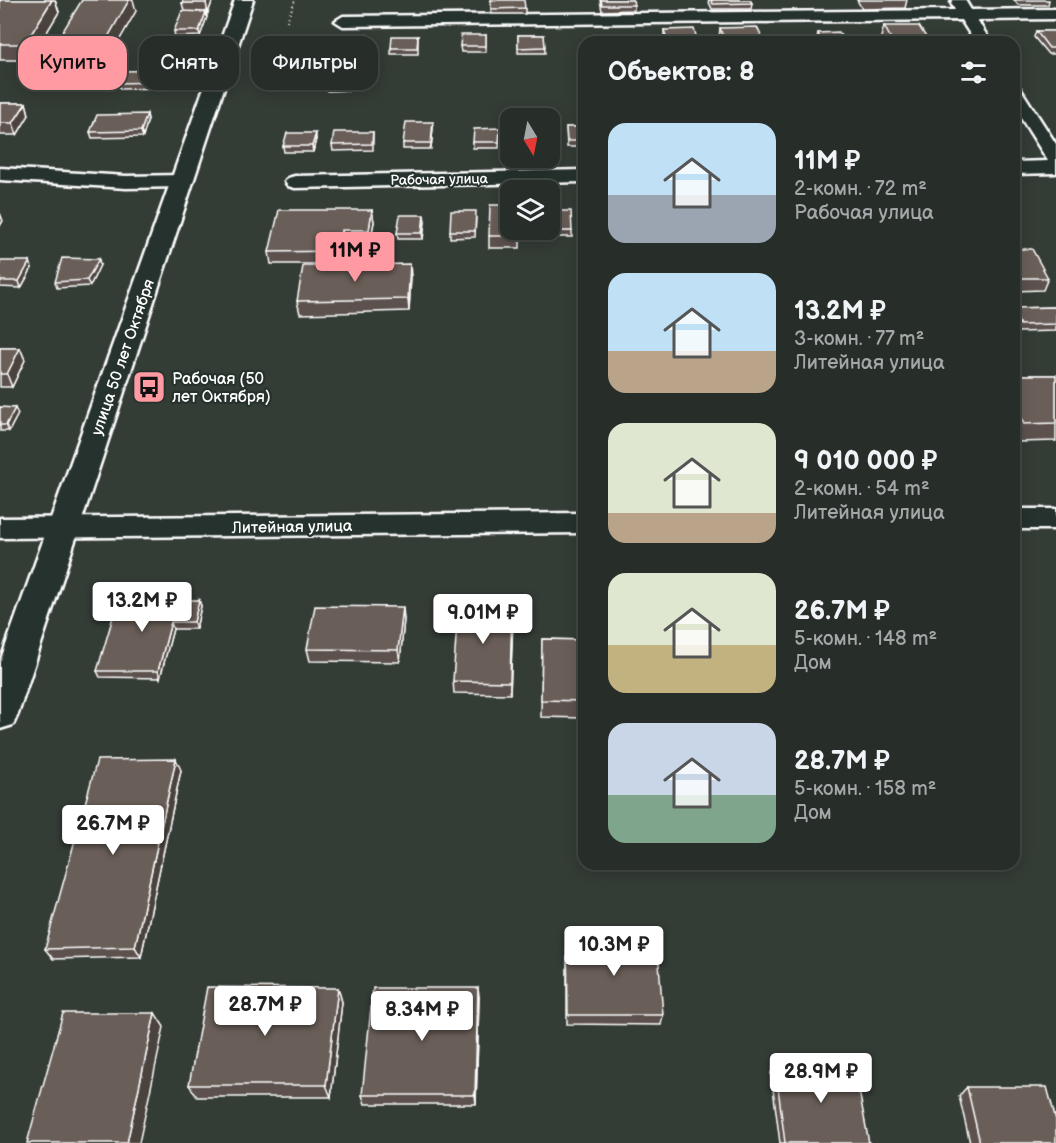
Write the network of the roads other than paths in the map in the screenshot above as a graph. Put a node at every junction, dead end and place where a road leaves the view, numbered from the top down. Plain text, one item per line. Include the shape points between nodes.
1 (244, 0) edge
2 (957, 0) edge
3 (1056, 14) edge
4 (966, 15) junction
5 (344, 21) dead end
6 (979, 36) edge
7 (1020, 102) edge
8 (1056, 159) edge
9 (1056, 167) edge
10 (1020, 168) edge
11 (0, 174) edge
12 (578, 176) edge
13 (182, 181) junction
14 (295, 182) dead end
15 (1020, 519) edge
16 (1056, 519) edge
17 (578, 523) edge
18 (0, 528) edge
19 (64, 528) junction
20 (0, 714) edge

1 - 13 main road, улица 50 лет Октября
2 - 4 street
3 - 4 street
4 - 5 street
4 - 6 street
7 - 8 street
9 - 10 street
11 - 13 street via 126,182
12 - 14 street, Рабочая улица
13 - 19 main road, улица 50 лет Октября
15 - 16 street
17 - 19 street, Литейная улица
18 - 19 street, Литейная улица
19 - 20 main road, улица 50 лет Октября

